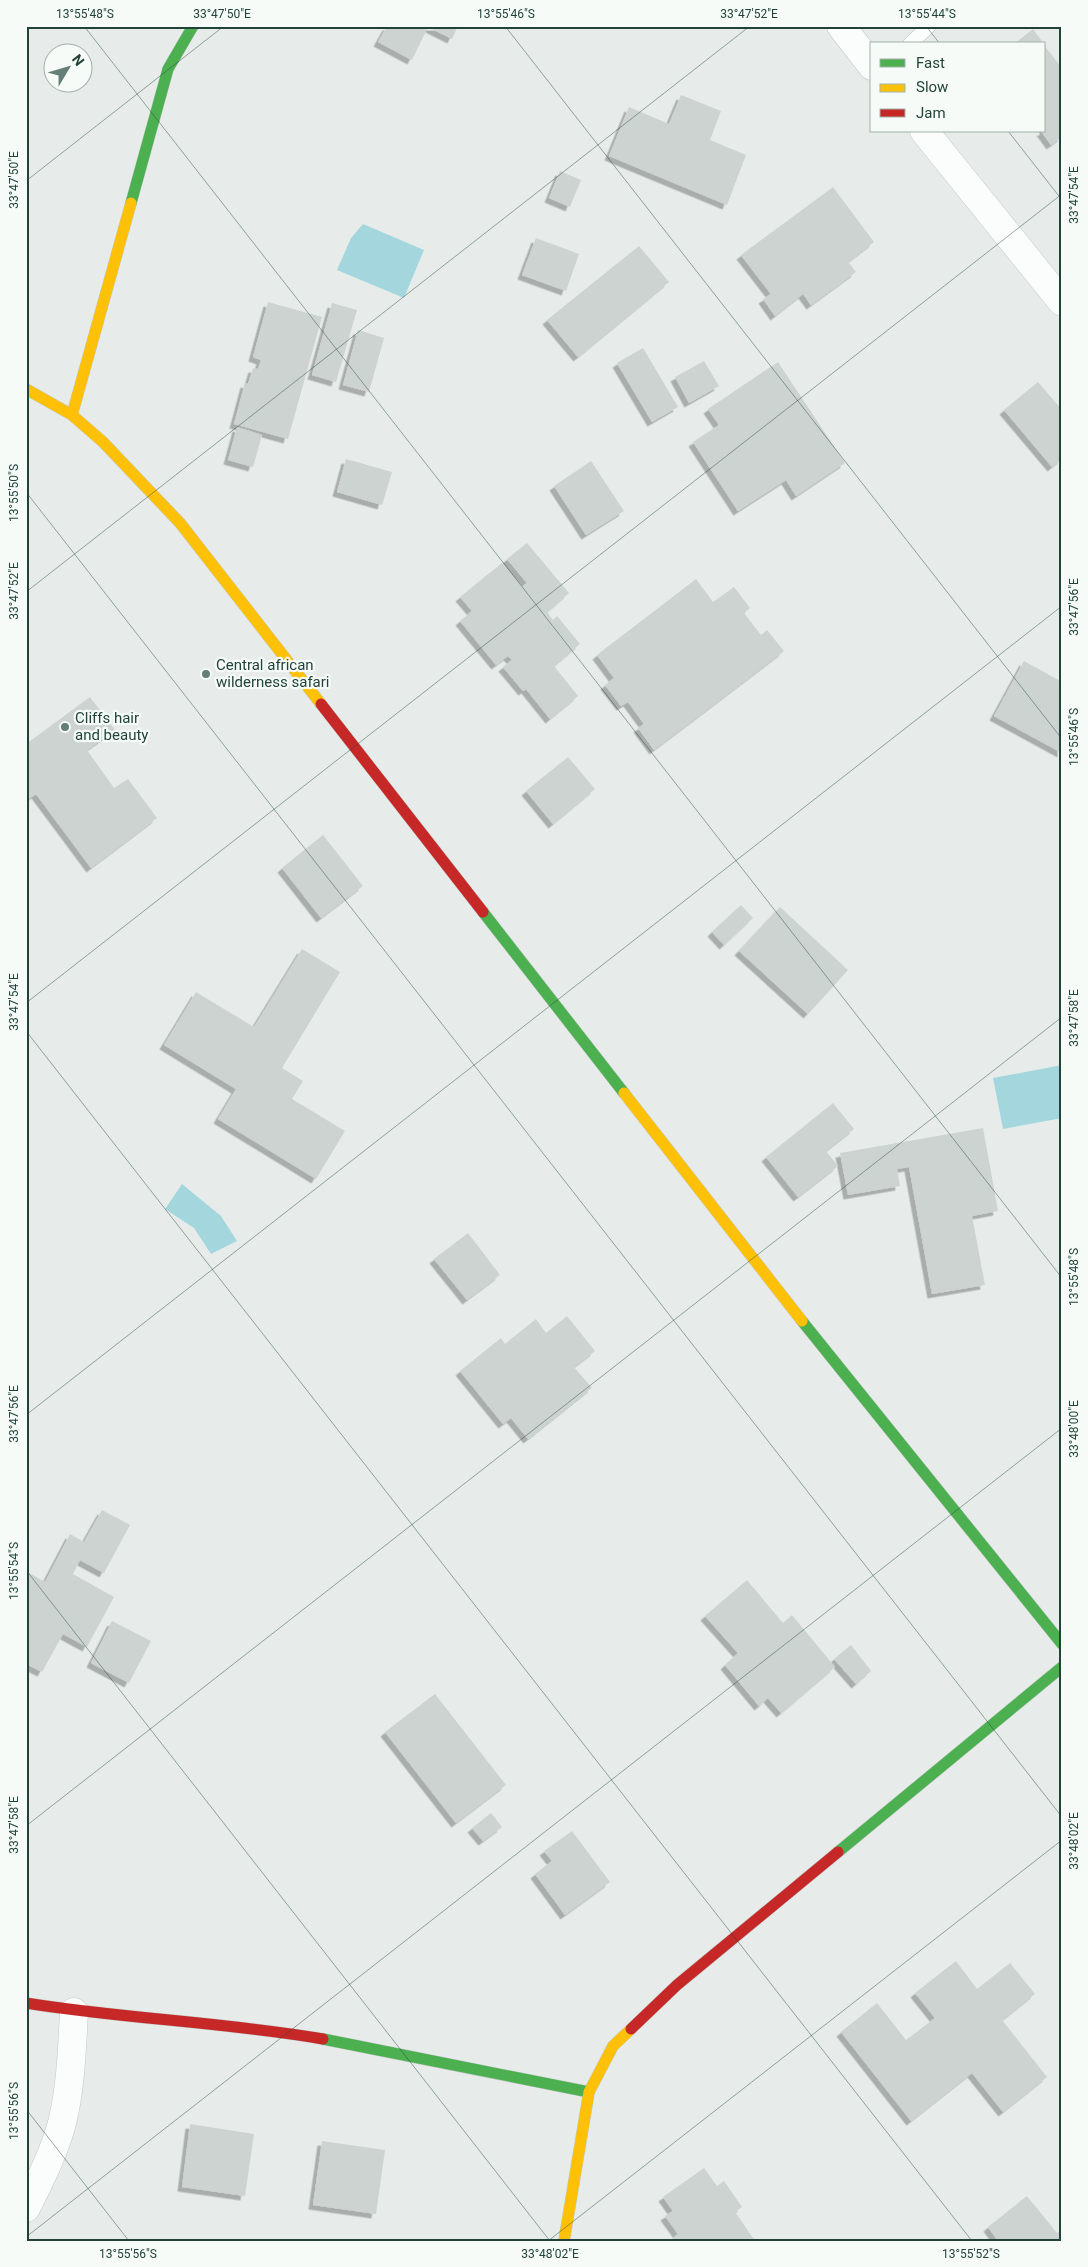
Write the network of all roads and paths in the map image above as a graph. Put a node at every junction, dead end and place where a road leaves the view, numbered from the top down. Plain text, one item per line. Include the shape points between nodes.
1 (193, 26) edge
2 (841, 26) edge
3 (930, 26) edge
4 (912, 42) edge
5 (870, 63) edge
6 (925, 132) edge
7 (1062, 302) edge
8 (26, 389) edge
9 (72, 414) junction
10 (1062, 1644) edge
11 (1062, 1667) edge
12 (26, 2004) edge
13 (74, 2012) junction
14 (589, 2092) junction
15 (26, 2208) edge
16 (564, 2241) edge

1 - 9 street via 168,69
2 - 5 street
3 - 4 lane
6 - 7 street
8 - 9 street
9 - 10 street via 180,523 848,1380
11 - 14 street via 634,2023 613,2046
12 - 13 street
13 - 14 street via 257,2029 356,2045
13 - 15 street via 70,2073 62,2122 49,2163
14 - 16 street

